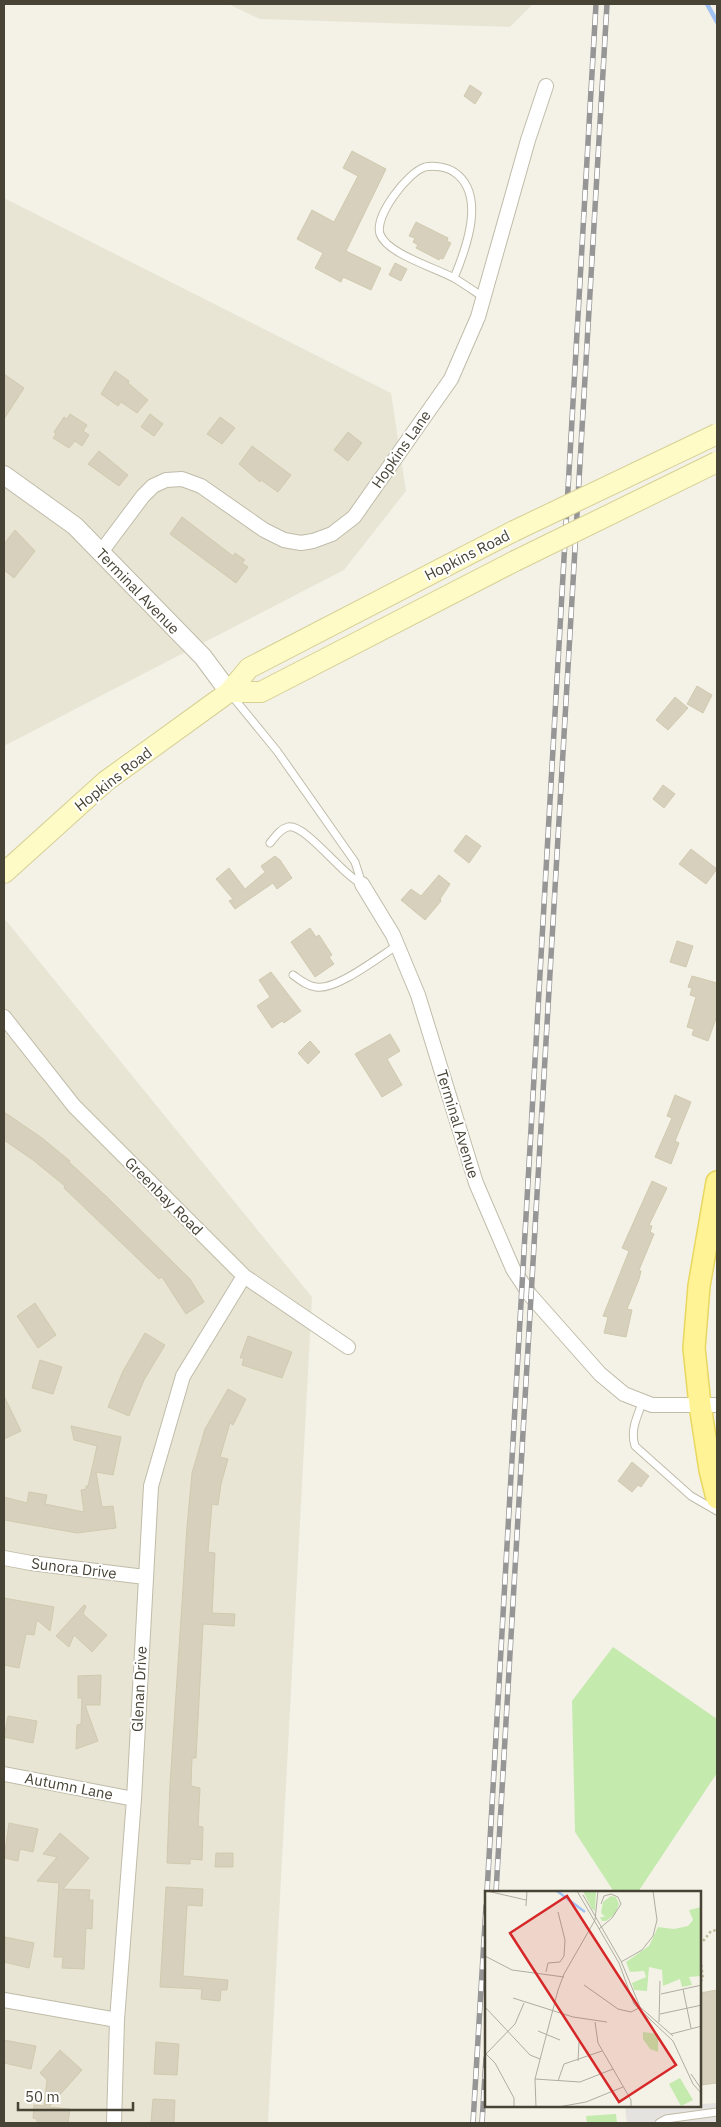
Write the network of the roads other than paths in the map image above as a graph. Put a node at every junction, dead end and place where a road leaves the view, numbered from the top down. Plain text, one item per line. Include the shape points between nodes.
1 (546, 86) dead end
2 (454, 278) junction
3 (483, 297) junction
4 (717, 434) edge
5 (717, 462) edge
6 (4, 475) edge
7 (101, 552) junction
8 (229, 692) junction
9 (270, 843) dead end
10 (4, 873) edge
11 (362, 884) junction
12 (398, 945) junction
13 (293, 975) dead end
14 (4, 1017) edge
15 (717, 1182) edge
16 (244, 1276) junction
17 (348, 1347) dead end
18 (643, 1401) junction
19 (709, 1405) edge
20 (717, 1498) edge
21 (717, 1511) edge
22 (4, 1558) edge
23 (145, 1577) junction
24 (4, 1774) edge
25 (134, 1799) junction
26 (4, 2000) edge
27 (118, 2020) junction
28 (717, 2112) edge
29 (114, 2123) edge
30 (659, 2123) edge

1 - 3 street, Hopkins Lane
2 - 2 lane via 390,247 380,234 380,222 387,207 410,177 424,167 450,169 469,189 469,239
2 - 3 lane
3 - 7 street, Hopkins Lane via 478,317 451,379 354,517 342,528 313,541 284,540 264,530 201,486 182,479 166,480 143,496
4 - 8 main road, Hopkins Road, bridge via 514,531 249,668
5 - 8 main road, Hopkins Road, bridge via 515,561 262,692
6 - 7 street, Terminal Avenue via 75,526
7 - 8 street, Terminal Avenue via 203,657
8 - 10 main road, Hopkins Road via 106,781
8 - 11 lane, Terminal Avenue via 277,751 355,862
9 - 11 lane via 288,827 298,828 351,878
11 - 12 street, Terminal Avenue
12 - 13 lane via 338,983 319,988
12 - 18 street, Terminal Avenue via 418,995 476,1183 513,1269 530,1295 600,1374 624,1394
14 - 16 street, Greenbay Road via 74,1106
15 - 19 main road via 699,1286 694,1348
16 - 17 street, Greenbay Road
16 - 23 street, Glenan Drive via 183,1376 151,1486
18 - 19 street, Terminal Avenue via 652,1405
18 - 21 lane via 633,1426 635,1446 691,1496
19 - 20 main road via 710,1470
22 - 23 street, Sunora Drive
23 - 25 street, Glenan Drive
24 - 25 street, Autumn Lane
25 - 27 street, Glenan Drive
26 - 27 street
27 - 29 street, Glenan Drive
28 - 30 lane via 666,2119

